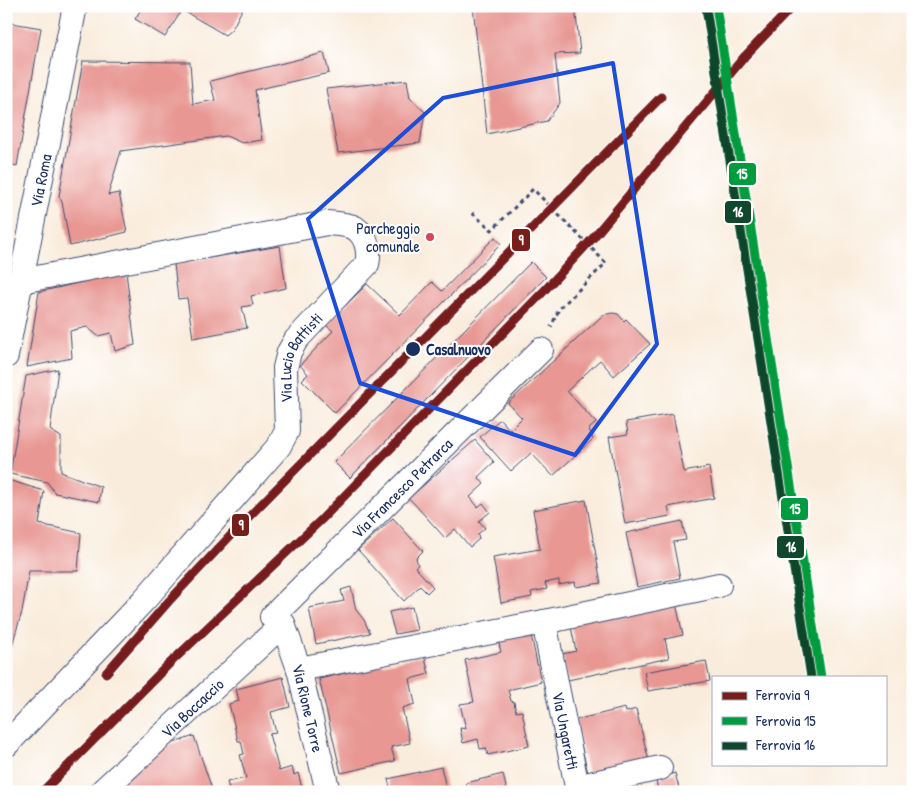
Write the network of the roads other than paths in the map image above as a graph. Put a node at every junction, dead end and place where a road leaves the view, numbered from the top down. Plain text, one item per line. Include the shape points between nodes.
1 (84, 6) edge
2 (74, 17) edge
3 (21, 281) junction
4 (541, 350) dead end
5 (6, 356) edge
6 (718, 585) dead end
7 (544, 622) junction
8 (283, 624) junction
9 (299, 669) junction
10 (6, 744) edge
11 (660, 768) dead end
12 (101, 792) edge
13 (328, 792) edge

1 - 2 street, Via Roma
2 - 3 street, Via Roma
3 - 5 street, Via Roma
3 - 10 street, Via Lucio Battisti via 327,223 354,228 362,235 369,255 366,264 296,340 289,352 285,368 287,431 279,446 144,600
4 - 8 street, Via Francesco Petrarca via 272,617
6 - 7 street
7 - 9 street
7 - 11 street, Via Ungaretti via 578,787
8 - 9 street, Via Rione Torre
8 - 12 street, Via Boccaccio
9 - 13 street, Via Rione Torre

